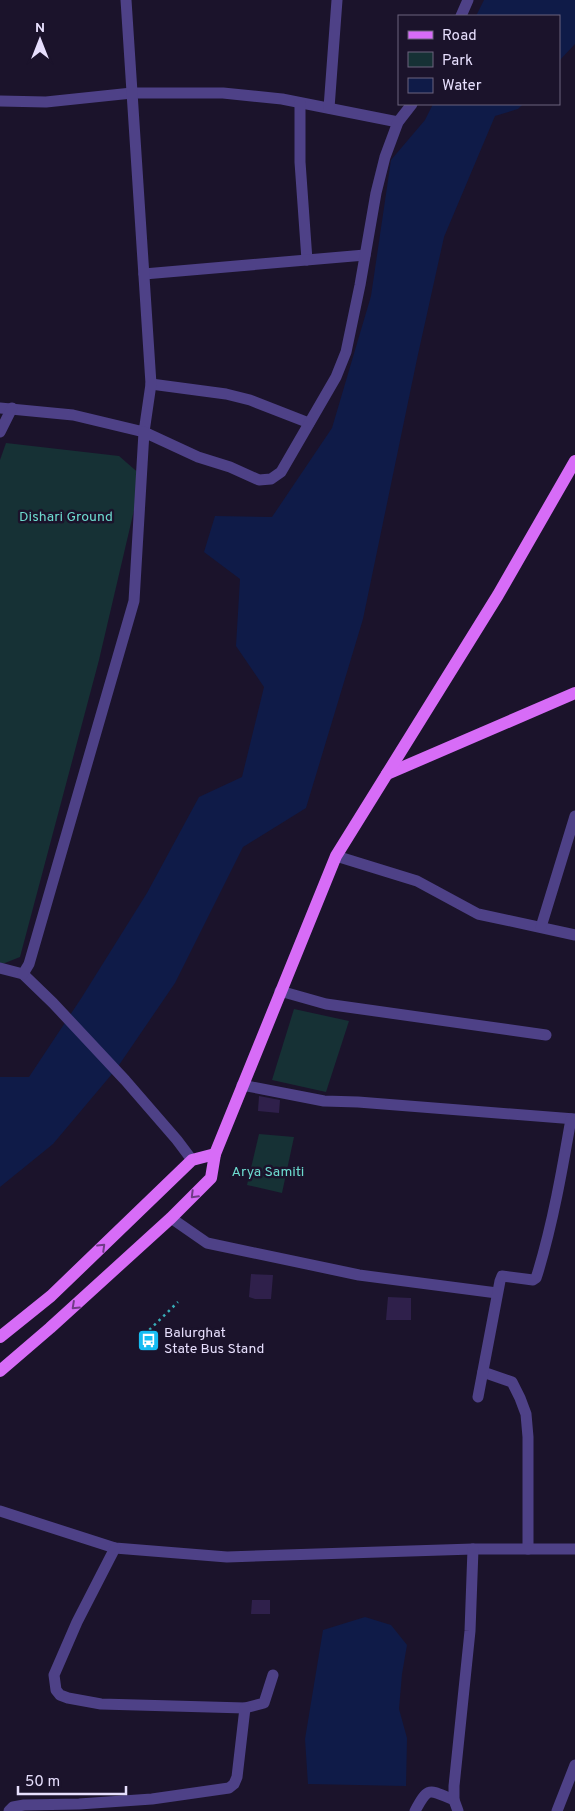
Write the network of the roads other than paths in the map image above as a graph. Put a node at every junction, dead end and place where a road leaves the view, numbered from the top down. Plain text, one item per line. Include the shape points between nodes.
1 (126, 0) edge
2 (337, 0) edge
3 (468, 0) edge
4 (461, 15) edge
5 (132, 93) junction
6 (0, 101) edge
7 (300, 102) junction
8 (411, 105) edge
9 (329, 108) junction
10 (398, 122) junction
11 (365, 255) junction
12 (307, 260) junction
13 (144, 274) junction
14 (151, 384) junction
15 (0, 408) edge
16 (12, 408) junction
17 (310, 423) junction
18 (0, 432) edge
19 (144, 432) junction
20 (575, 461) edge
21 (575, 693) edge
22 (387, 774) junction
23 (575, 816) edge
24 (570, 848) edge
25 (336, 856) junction
26 (542, 927) junction
27 (575, 935) edge
28 (0, 968) edge
29 (23, 974) junction
30 (280, 991) junction
31 (546, 1035) dead end
32 (242, 1085) junction
33 (573, 1119) edge
34 (214, 1154) junction
35 (192, 1160) junction
36 (170, 1218) junction
37 (497, 1293) junction
38 (0, 1336) edge
39 (0, 1371) edge
40 (483, 1372) junction
41 (478, 1397) dead end
42 (0, 1510) edge
43 (115, 1548) junction
44 (528, 1548) junction
45 (473, 1549) junction
46 (575, 1549) edge
47 (273, 1675) dead end
48 (245, 1708) junction
49 (575, 1765) edge
50 (456, 1805) edge
51 (10, 1811) edge
52 (415, 1811) edge
53 (557, 1811) edge

1 - 5 street
2 - 9 street
3 - 4 street
5 - 6 street via 46,102
5 - 7 street via 223,93
5 - 13 street
7 - 9 street
7 - 12 street via 300,162
8 - 10 street
9 - 10 street
10 - 11 street via 376,193
11 - 12 street
11 - 17 street via 346,352
12 - 13 street
13 - 14 street
14 - 17 street via 226,394
14 - 19 street
15 - 16 street
16 - 18 street
16 - 19 street via 73,414
17 - 19 street via 280,472 271,479 259,480
19 - 29 street via 134,601
20 - 22 main road via 498,595
21 - 22 main road
22 - 25 main road
23 - 24 street
24 - 26 street
25 - 26 street via 417,881 478,914
25 - 30 main road
26 - 27 street
28 - 29 street
29 - 35 street via 125,1080
30 - 31 street via 326,1004
30 - 32 main road
32 - 33 street via 324,1101
32 - 34 main road
33 - 37 street via 557,1203 536,1278 527,1280 502,1276
34 - 35 main road
34 -> 36 main road via 211,1178
38 -> 35 main road via 51,1296
36 - 37 street via 207,1244 359,1275
36 -> 39 main road
37 - 40 street
40 - 41 street
40 - 44 street via 512,1382 526,1414
42 - 43 street
43 - 45 street via 227,1557
43 - 48 street via 54,1675 56,1690 68,1698 101,1704
44 - 45 street
44 - 46 street
45 - 50 street via 470,1631 454,1786
47 - 48 street via 264,1703
48 - 51 street via 237,1777 229,1788 152,1799 17,1806
49 - 53 street
50 - 52 street via 429,1792 423,1795

